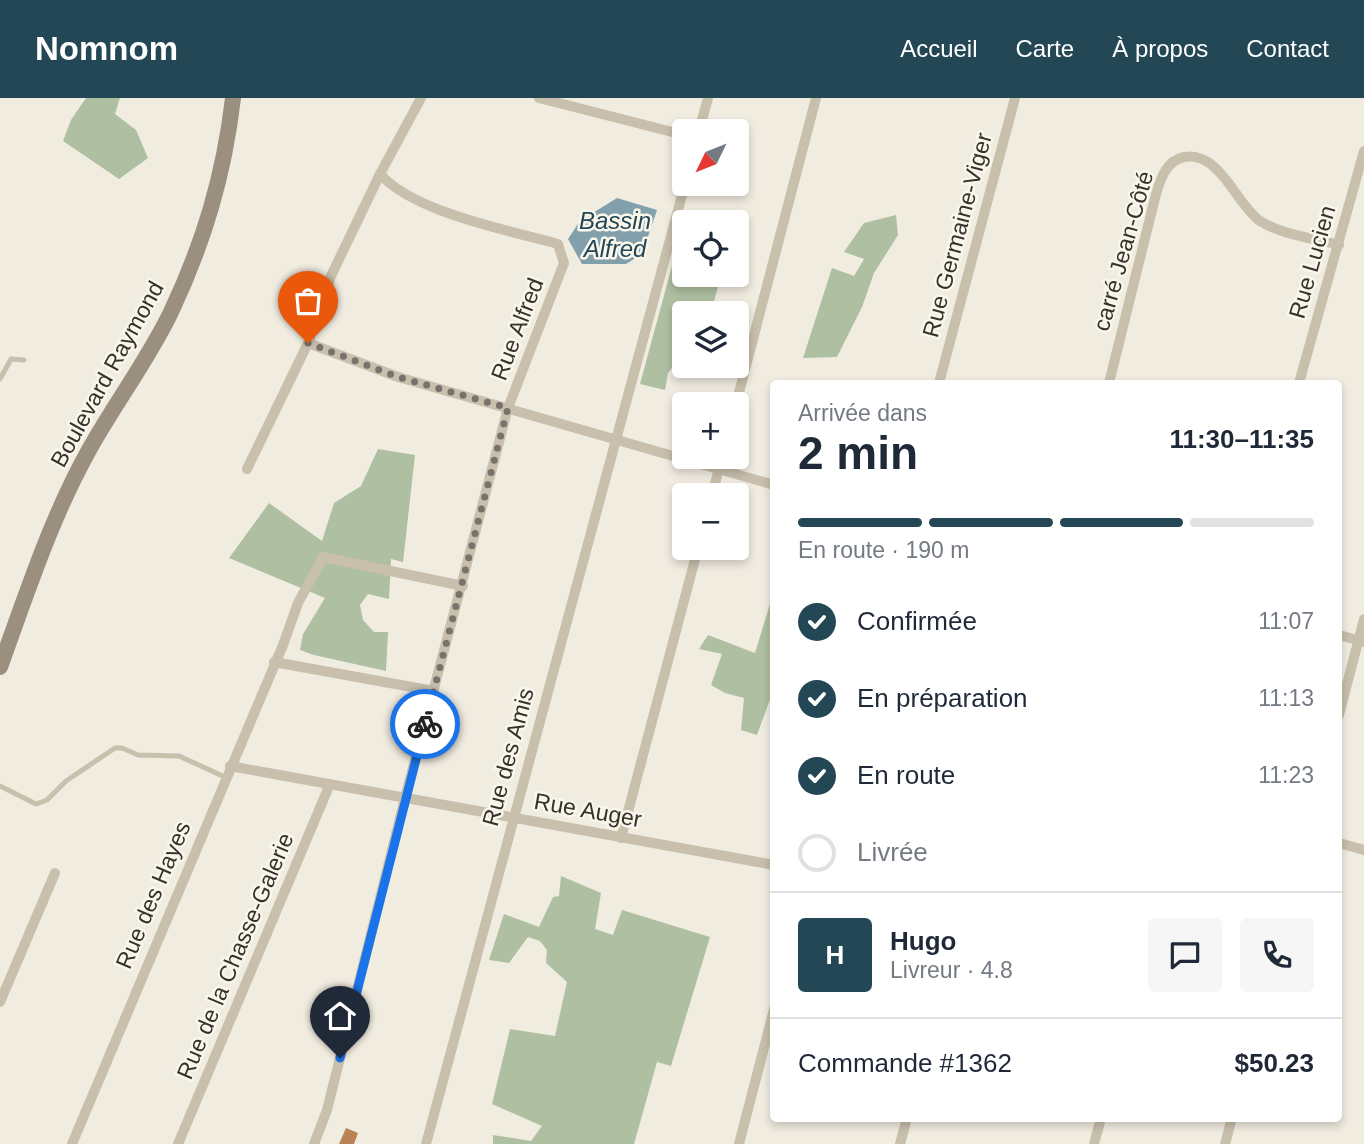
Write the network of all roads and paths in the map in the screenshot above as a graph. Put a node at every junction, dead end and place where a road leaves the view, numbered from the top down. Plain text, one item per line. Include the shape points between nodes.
1 (233, 98) edge
2 (421, 98) edge
3 (539, 98) edge
4 (708, 98) edge
5 (817, 98) edge
6 (1015, 98) edge
7 (702, 119) edge
8 (672, 132) edge
9 (1364, 151) edge
10 (380, 174) junction
11 (682, 196) edge
12 (1339, 245) junction
13 (308, 343) junction
14 (24, 359) dead end
15 (0, 379) edge
16 (940, 380) edge
17 (1110, 380) edge
18 (1300, 380) edge
19 (739, 392) edge
20 (508, 408) junction
21 (616, 439) junction
22 (672, 455) edge
23 (719, 469) joint
24 (247, 470) dead end
25 (715, 483) edge
26 (770, 484) edge
27 (695, 560) edge
28 (463, 586) junction
29 (1364, 620) edge
30 (1342, 636) edge
31 (1361, 641) edge
32 (274, 662) junction
33 (0, 667) edge
34 (434, 691) junction
35 (1342, 705) edge
36 (228, 771) junction
37 (330, 784) junction
38 (0, 786) edge
39 (405, 798) junction
40 (514, 818) junction
41 (621, 838) junction
42 (1342, 844) edge
43 (1364, 850) edge
44 (770, 864) edge
45 (55, 873) dead end
46 (0, 1002) edge
47 (770, 1024) edge
48 (906, 1122) edge
49 (1100, 1122) edge
50 (1231, 1122) edge
51 (72, 1144) edge
52 (178, 1144) edge
53 (314, 1144) edge
54 (426, 1144) edge
55 (739, 1144) edge
56 (900, 1144) edge
57 (1094, 1144) edge
58 (1225, 1144) edge

1 - 33 street, Boulevard Raymond via 229,138 207,228 170,314 88,451 47,537
2 - 10 street
3 - 8 street
4 - 7 street
5 - 19 street
6 - 16 street, Rue Germaine-Viger
9 - 12 street, Rue Lucien
10 - 13 street via 331,276
10 - 20 street, Rue Alfred via 391,186 435,208 558,244 565,263
11 - 21 street, Rue des Amis
12 - 17 street, carré Jean-Côté via 1264,223 1211,163 1187,156 1175,160 1161,177
12 - 18 street, Rue Lucien
13 - 20 street via 398,377
13 - 24 street
14 - 15 lane via 11,359
20 - 21 street
20 - 28 street, Rue Alfred
21 - 22 street
21 - 40 street, Rue des Amis
23 - 25 street
23 - 26 street
27 - 41 street
28 - 32 street, Rue des Hayes via 323,556
28 - 34 street, Rue Alfred
29 - 31 street
30 - 31 street
31 - 35 street
32 - 34 street
32 - 36 street, Rue des Hayes
34 - 39 street, Rue Alfred
36 - 37 street, Rue Auger
36 - 38 lane via 179,756 138,755 115,748 42,803
36 - 51 street, Rue des Hayes
37 - 39 street, Rue Auger
37 - 52 street, Rue de la Chasse-Galerie
39 - 40 street, Rue Auger
39 - 53 street, Rue Alfred via 327,1110
40 - 41 street, Rue Auger
40 - 54 street, Rue des Amis
41 - 44 street, Rue Auger
42 - 43 street
45 - 46 street
47 - 55 street
48 - 56 street
49 - 57 street
50 - 58 street

